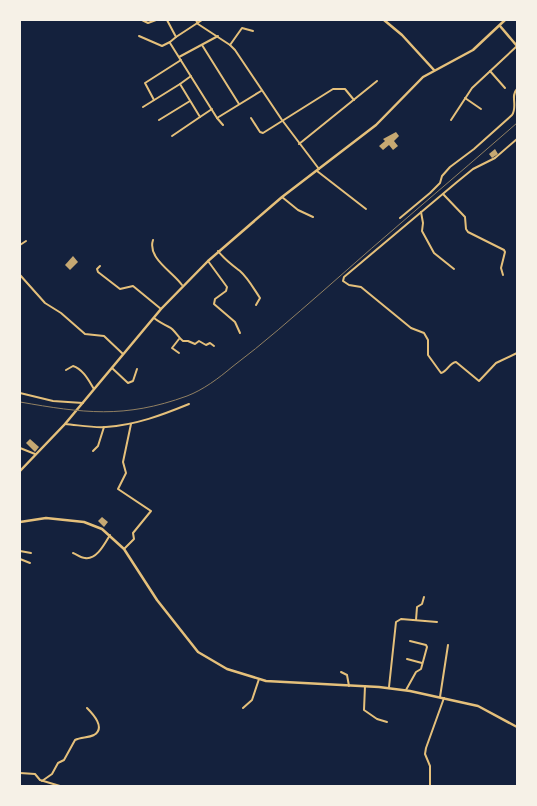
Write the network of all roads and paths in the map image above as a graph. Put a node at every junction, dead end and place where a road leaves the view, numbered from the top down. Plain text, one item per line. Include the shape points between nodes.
1 (142, 20) edge
2 (156, 20) edge
3 (166, 20) edge
4 (196, 20) edge
5 (202, 20) edge
6 (384, 20) edge
7 (503, 21) edge
8 (198, 24) junction
9 (500, 26) junction
10 (253, 31) dead end
11 (139, 36) dead end
12 (218, 36) junction
13 (176, 37) junction
14 (170, 42) junction
15 (230, 44) junction
16 (202, 45) junction
17 (517, 46) edge
18 (180, 58) junction
19 (434, 70) junction
20 (490, 71) junction
21 (192, 76) junction
22 (377, 81) dead end
23 (180, 84) junction
24 (506, 88) dead end
25 (517, 88) edge
26 (262, 91) junction
27 (465, 98) junction
28 (154, 100) junction
29 (354, 100) junction
30 (190, 101) junction
31 (239, 104) junction
32 (143, 108) dead end
33 (212, 109) junction
34 (481, 109) dead end
35 (200, 117) junction
36 (217, 118) junction
37 (251, 118) dead end
38 (159, 120) dead end
39 (282, 120) junction
40 (451, 120) dead end
41 (223, 125) dead end
42 (172, 136) dead end
43 (517, 139) edge
44 (299, 144) junction
45 (318, 170) junction
46 (443, 194) junction
47 (282, 197) junction
48 (366, 208) dead end
49 (421, 212) junction
50 (313, 217) dead end
51 (400, 218) dead end
52 (153, 240) dead end
53 (26, 241) dead end
54 (20, 245) edge
55 (218, 251) junction
56 (208, 261) junction
57 (100, 266) dead end
58 (454, 269) dead end
59 (502, 275) dead end
60 (20, 276) edge
61 (182, 285) junction
62 (256, 305) dead end
63 (162, 309) junction
64 (154, 318) junction
65 (240, 333) dead end
66 (179, 339) junction
67 (214, 346) dead end
68 (179, 353) dead end
69 (517, 353) edge
70 (123, 354) junction
71 (112, 368) junction
72 (137, 369) dead end
73 (66, 370) dead end
74 (94, 390) junction
75 (20, 393) edge
76 (83, 403) junction
77 (189, 404) dead end
78 (65, 424) junction
79 (131, 424) junction
80 (104, 427) junction
81 (20, 448) edge
82 (93, 451) dead end
83 (37, 455) junction
84 (20, 471) edge
85 (20, 522) edge
86 (110, 535) junction
87 (124, 550) junction
88 (20, 551) edge
89 (31, 552) dead end
90 (73, 553) dead end
91 (20, 560) edge
92 (30, 563) dead end
93 (424, 597) dead end
94 (416, 620) junction
95 (437, 622) dead end
96 (410, 641) dead end
97 (448, 645) dead end
98 (408, 659) dead end
99 (422, 663) junction
100 (341, 672) dead end
101 (258, 679) junction
102 (349, 686) junction
103 (365, 686) junction
104 (388, 687) junction
105 (406, 690) junction
106 (440, 697) junction
107 (444, 698) junction
108 (87, 708) dead end
109 (243, 708) dead end
110 (387, 722) dead end
111 (517, 727) edge
112 (20, 773) edge
113 (42, 781) junction
114 (60, 786) edge
115 (430, 786) edge

1 - 2 street via 148,23
3 - 13 street
4 - 8 street
5 - 8 street
6 - 19 street via 402,35
7 - 9 street
8 - 12 street
8 - 13 street
9 - 17 street
9 - 19 street via 473,50
10 - 15 street via 242,28
11 - 14 street via 162,46
12 - 15 street
12 - 16 street
13 - 14 street
14 - 18 street
15 - 26 street
16 - 18 street
16 - 31 street
17 - 20 street
18 - 21 street
18 - 28 street via 145,83
19 - 45 street via 417,83 390,113
20 - 24 street
20 - 27 street
21 - 23 street
21 - 33 street
22 - 29 street
23 - 28 street
23 - 30 street
25 - 51 street via 513,95 515,110 512,115 450,167 442,176 440,184
26 - 31 street
26 - 39 street
27 - 34 street
27 - 40 street
28 - 32 street
29 - 39 street via 345,89 333,89
29 - 44 street
30 - 35 street
30 - 38 street
31 - 36 street
33 - 35 street
33 - 36 street
35 - 42 street
36 - 41 street
37 - 39 street via 262,133
39 - 44 street
43 - 46 street via 495,158 473,169
44 - 45 street
45 - 47 street
45 - 48 street
46 - 49 street
46 - 59 street via 465,217 468,232 504,250 500,268
47 - 50 street via 298,210
47 - 55 street
49 - 58 street via 424,223 422,231 432,250
49 - 69 street via 344,277 343,283 361,287 411,328 424,333 428,340 428,355 441,373 456,362 479,381 496,363
52 - 61 street via 152,250
53 - 54 street
55 - 56 street
55 - 62 street via 229,264 241,272 255,290 260,298
56 - 61 street
56 - 65 street via 227,287 226,291 215,299 214,304 235,322
57 - 63 street via 98,272 120,290 134,286
60 - 70 street via 45,303 85,334 104,336
61 - 63 street
63 - 64 street
64 - 66 street via 163,326 170,327
64 - 70 street
66 - 67 street via 195,344 199,341 206,345 210,343
66 - 68 street via 172,348
70 - 71 street
71 - 72 street via 130,383
71 - 74 street
73 - 74 street via 76,367
74 - 76 street
75 - 76 street via 53,401
76 - 78 street
77 - 79 street
78 - 80 street
78 - 83 street
79 - 80 street
79 - 87 street via 123,462 127,472 118,489 151,511 133,533 134,539
80 - 82 street via 98,446
81 - 83 street
83 - 84 street
85 - 86 street via 46,518 84,522
86 - 87 street
86 - 90 street via 102,548 91,557 85,558
87 - 101 street via 157,600 198,652 227,668
88 - 89 street
91 - 92 street
93 - 94 street via 422,604 417,607
94 - 95 street
94 - 104 street via 399,619 396,622
96 - 99 street via 426,646
97 - 106 street
98 - 99 street
99 - 105 street via 421,669 416,672
100 - 102 street via 347,675
101 - 102 street
101 - 109 street via 252,700
102 - 103 street
103 - 104 street
103 - 110 street via 364,710
104 - 105 street
105 - 106 street
106 - 107 street
107 - 111 street via 478,706
107 - 115 street via 425,754 430,766
108 - 113 street via 97,720 97,732 75,740 64,760
112 - 113 street via 35,774
113 - 114 street

